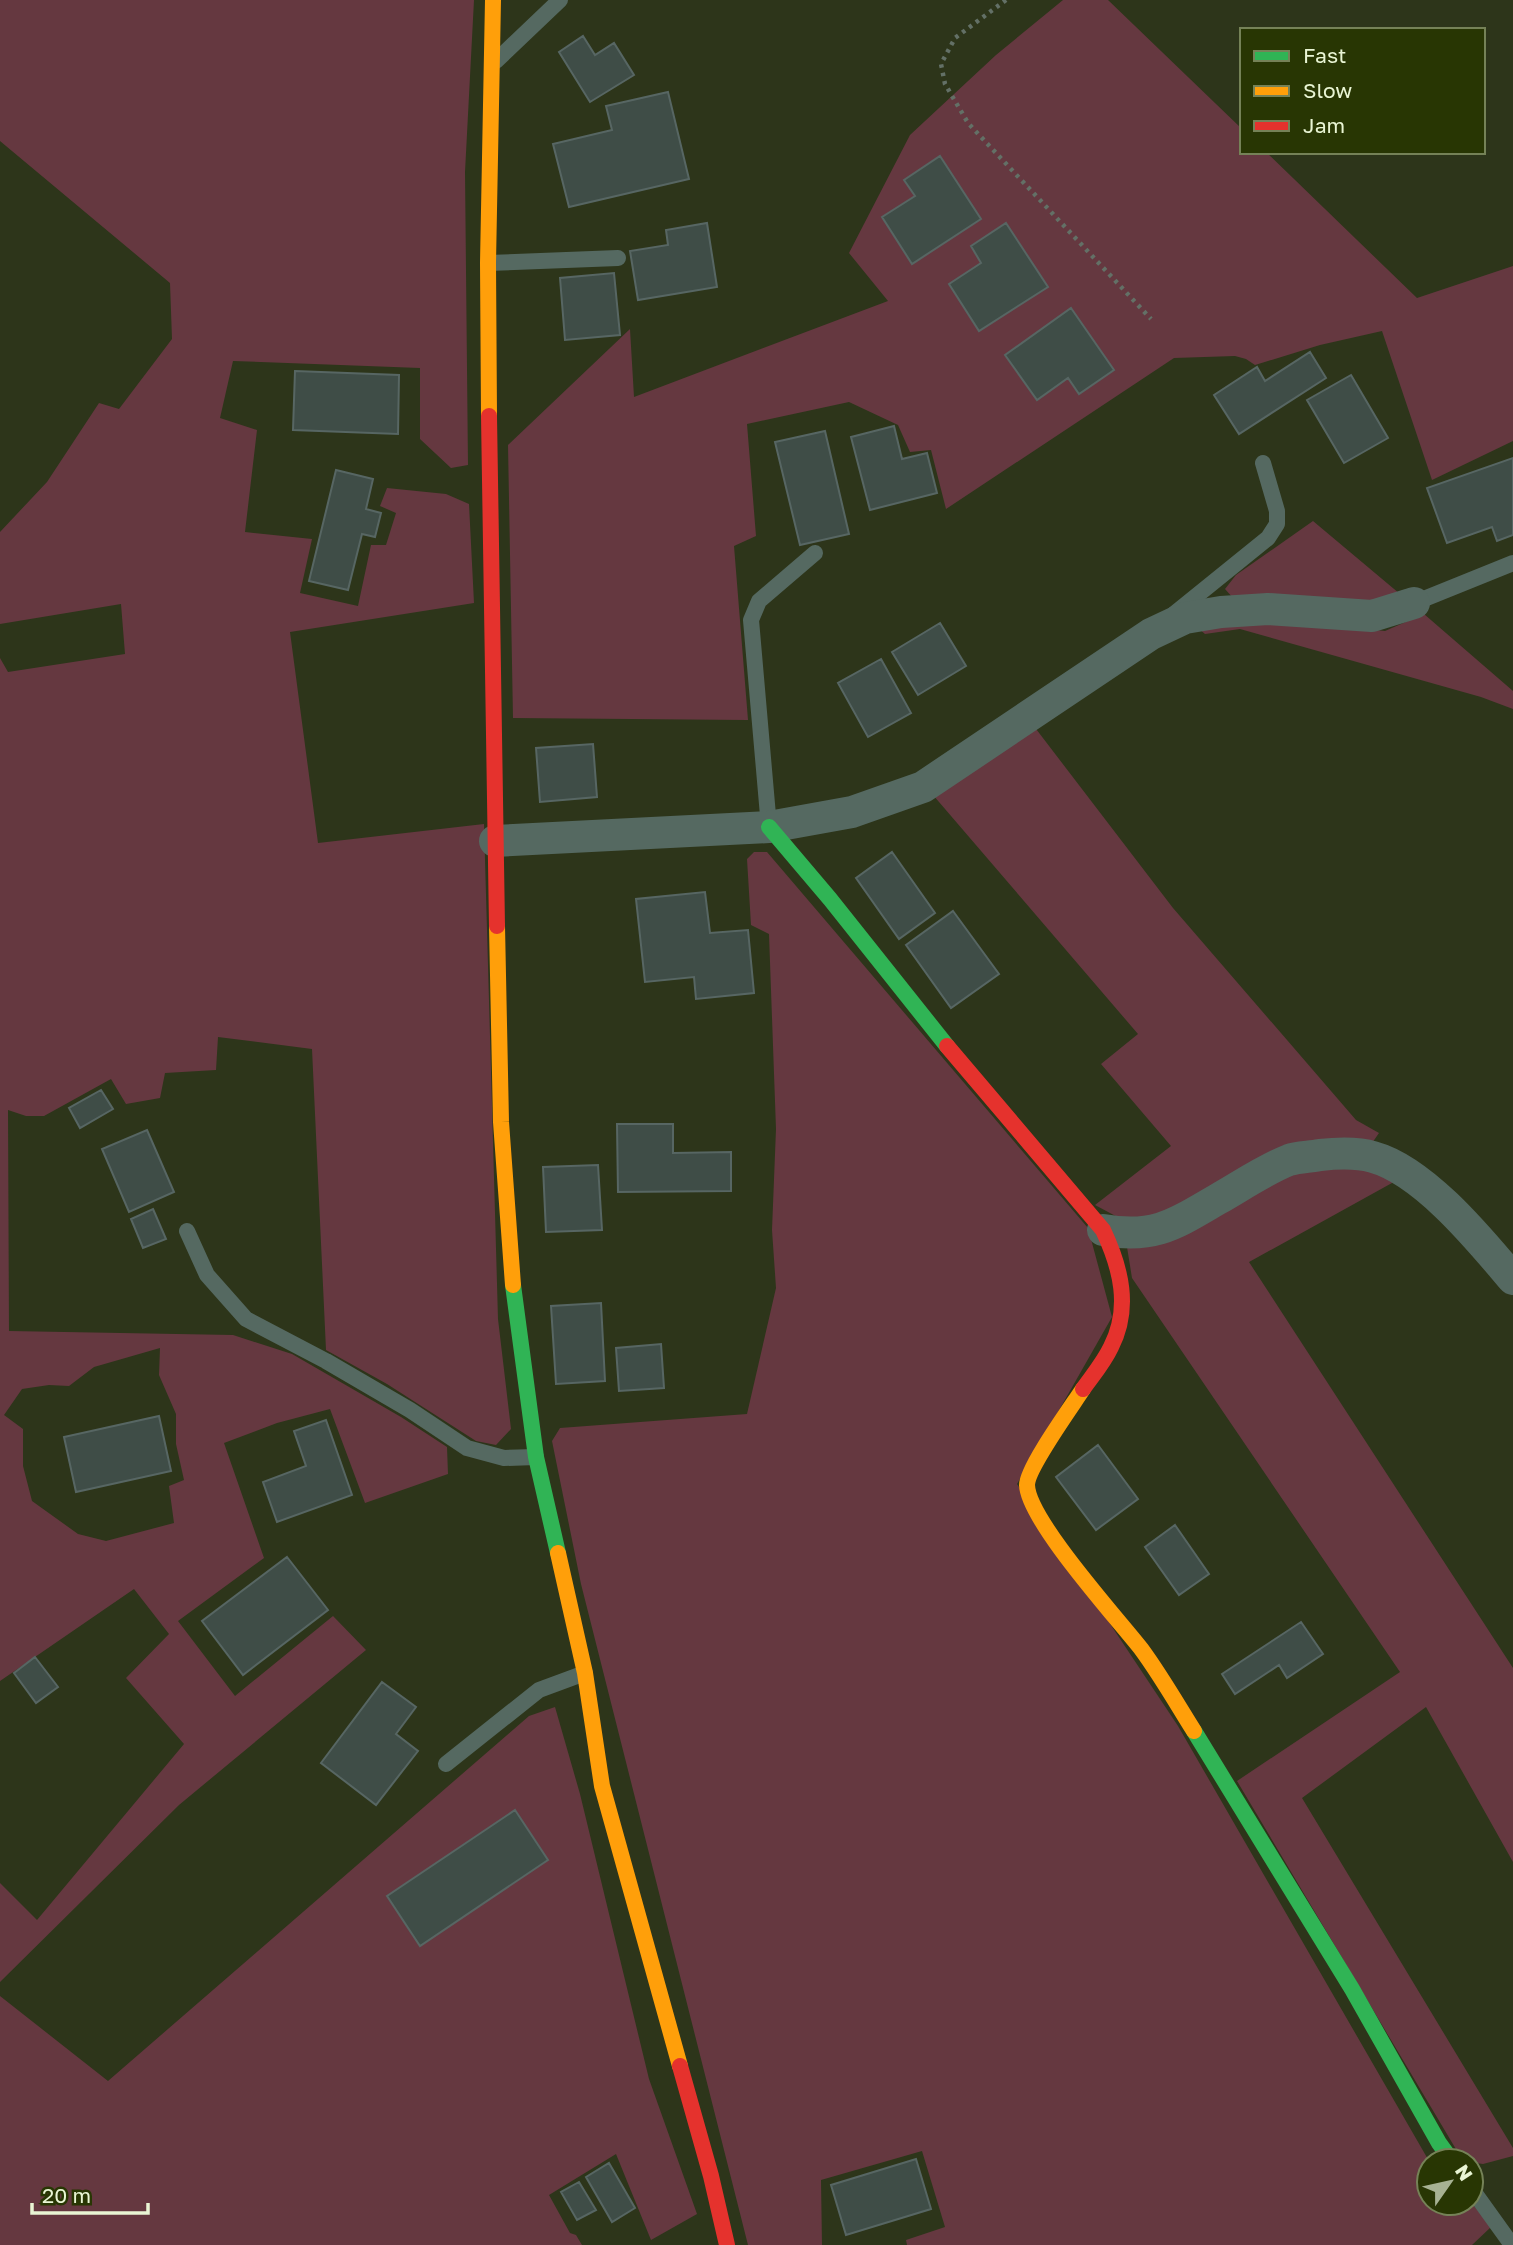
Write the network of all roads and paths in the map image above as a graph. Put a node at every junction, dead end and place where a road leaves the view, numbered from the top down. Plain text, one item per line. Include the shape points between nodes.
1 (493, 0) edge
2 (560, 0) edge
3 (1006, 0) edge
4 (492, 65) junction
5 (618, 258) dead end
6 (488, 263) junction
7 (1151, 319) dead end
8 (1264, 463) dead end
9 (815, 553) dead end
10 (1513, 563) edge
11 (1414, 603) joint
12 (1151, 634) junction
13 (769, 827) junction
14 (495, 841) junction
15 (1103, 1230) junction
16 (187, 1231) dead end
17 (1513, 1279) edge
18 (536, 1457) junction
19 (584, 1673) junction
20 (446, 1764) dead end
21 (1442, 2147) edge
22 (1485, 2207) edge
23 (727, 2245) edge
24 (1512, 2245) edge

1 - 4 street
2 - 4 lane
3 - 7 path via 955,38 942,64 945,84 968,123
4 - 6 street
5 - 6 lane
6 - 14 street
8 - 12 lane via 1278,511 1277,524 1268,538
9 - 13 lane via 759,601 751,620
10 - 11 lane
11 - 12 street via 1371,616 1268,609 1221,612 1185,618
12 - 13 street via 923,787 852,812
13 - 14 street
13 - 15 street via 972,1078
14 - 18 street via 502,1136 515,1311
15 - 17 street via 1129,1234 1157,1230 1290,1159 1350,1153 1382,1160 1416,1180 1467,1226
15 - 21 street via 1123,1286 1121,1323 1106,1357 1038,1461 1027,1483 1031,1503 1045,1528 1144,1653 1197,1735
16 - 18 lane via 208,1275 246,1319 410,1410 467,1448 504,1458
18 - 19 street
19 - 20 lane via 539,1690
19 - 23 street via 602,1786
22 - 24 lane

